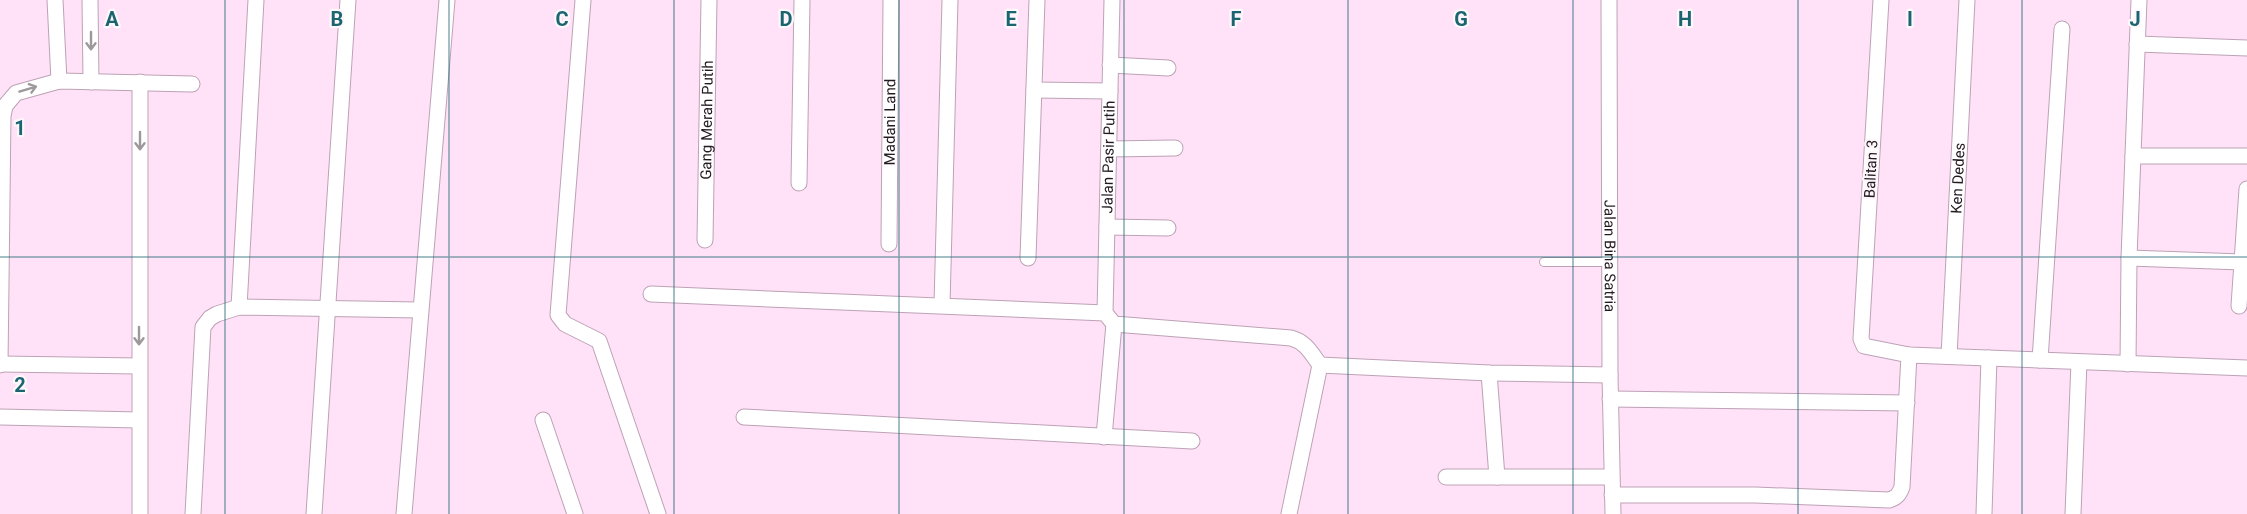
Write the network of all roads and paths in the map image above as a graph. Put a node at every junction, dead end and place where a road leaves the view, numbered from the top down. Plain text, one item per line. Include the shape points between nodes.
1 (55, 0) edge
2 (90, 0) edge
3 (256, 0) edge
4 (348, 0) edge
5 (447, 0) edge
6 (583, 0) edge
7 (709, 0) edge
8 (802, 0) edge
9 (891, 0) edge
10 (950, 0) edge
11 (1037, 0) edge
12 (1112, 0) edge
13 (1609, 0) edge
14 (1881, 0) edge
15 (1967, 0) edge
16 (2139, 0) edge
17 (2062, 29) dead end
18 (2137, 44) junction
19 (2247, 48) edge
20 (1110, 65) junction
21 (1168, 68) dead end
22 (59, 81) junction
23 (91, 82) junction
24 (140, 82) junction
25 (192, 84) dead end
26 (1034, 90) junction
27 (1110, 91) junction
28 (1175, 148) dead end
29 (1108, 149) junction
30 (2133, 156) junction
31 (2247, 156) edge
32 (799, 183) dead end
33 (2247, 189) edge
34 (1107, 227) junction
35 (1168, 228) dead end
36 (705, 240) dead end
37 (889, 244) dead end
38 (1028, 258) dead end
39 (2129, 258) junction
40 (1610, 261) junction
41 (1544, 262) dead end
42 (2242, 262) junction
43 (651, 294) dead end
44 (942, 305) junction
45 (2239, 306) dead end
46 (239, 307) junction
47 (327, 307) junction
48 (419, 310) junction
49 (1110, 318) junction
50 (1909, 355) junction
51 (1949, 357) junction
52 (1989, 358) junction
53 (2040, 360) junction
54 (2079, 362) junction
55 (2128, 363) junction
56 (1, 364) edge
57 (138, 366) junction
58 (1320, 366) junction
59 (2247, 368) edge
60 (1489, 372) junction
61 (1610, 375) junction
62 (1610, 399) junction
63 (1908, 403) junction
64 (0, 417) edge
65 (744, 417) dead end
66 (139, 420) junction
67 (543, 420) dead end
68 (1104, 437) junction
69 (1192, 441) dead end
70 (1446, 477) dead end
71 (1497, 477) junction
72 (1611, 477) junction
73 (1612, 495) junction
74 (140, 514) edge
75 (193, 514) edge
76 (314, 514) edge
77 (404, 514) edge
78 (575, 514) edge
79 (658, 514) edge
80 (1289, 514) edge
81 (1613, 514) edge
82 (1984, 514) edge
83 (2073, 514) edge

1 - 22 street
2 -> 23 street
3 - 46 street
4 - 47 street
5 - 48 street
6 - 79 street via 558,315 565,324 599,341
7 - 36 street, Gang Merah Putih
8 - 32 street
9 - 37 street, Madani Land
10 - 44 street
11 - 26 street
12 - 20 street, Jalan Pasir Putih
13 - 40 street, Jalan Bina Satria
14 - 50 street, Balitan 3 via 1861,339 1864,346
15 - 51 street, Ken Dedes
16 - 18 street
17 - 53 street
18 - 19 street
18 - 30 street
20 - 21 street
20 - 27 street, Jalan Pasir Putih
22 - 23 street
56 -> 22 street via 5,106 16,93
23 - 24 street
24 - 25 street
24 -> 57 street
26 - 27 street
26 - 38 street
27 - 29 street, Jalan Pasir Putih
28 - 29 street
29 - 34 street, Jalan Pasir Putih
30 - 31 street
30 - 39 street
33 - 42 street
34 - 35 street
34 - 49 street, Jalan Pasir Putih
39 - 42 street
39 - 55 street
40 - 41 lane
40 - 61 street, Jalan Bina Satria
42 - 45 street
43 - 44 street
44 - 49 street
46 - 47 street
46 - 75 street via 217,314 202,327
47 - 48 street
47 - 76 street
48 - 77 street
49 - 58 street via 1300,340
49 - 68 street, Jalan Pasir Putih
50 - 51 street
50 - 63 street
51 - 52 street
52 - 53 street
52 - 82 street
53 - 54 street
54 - 55 street
54 - 83 street
55 - 59 street
56 - 57 street
57 - 66 street
58 - 60 street
58 - 80 street
60 - 61 street
60 - 71 street
61 - 62 street, Jalan Bina Satria
62 - 63 street
62 - 72 street, Jalan Bina Satria
63 - 73 street via 1902,488 1895,498
64 - 66 street
65 - 68 street
66 - 74 street
67 - 78 street
68 - 69 street
70 - 71 street
71 - 72 street
72 - 73 street, Jalan Bina Satria
73 - 81 street, Jalan Bina Satria

